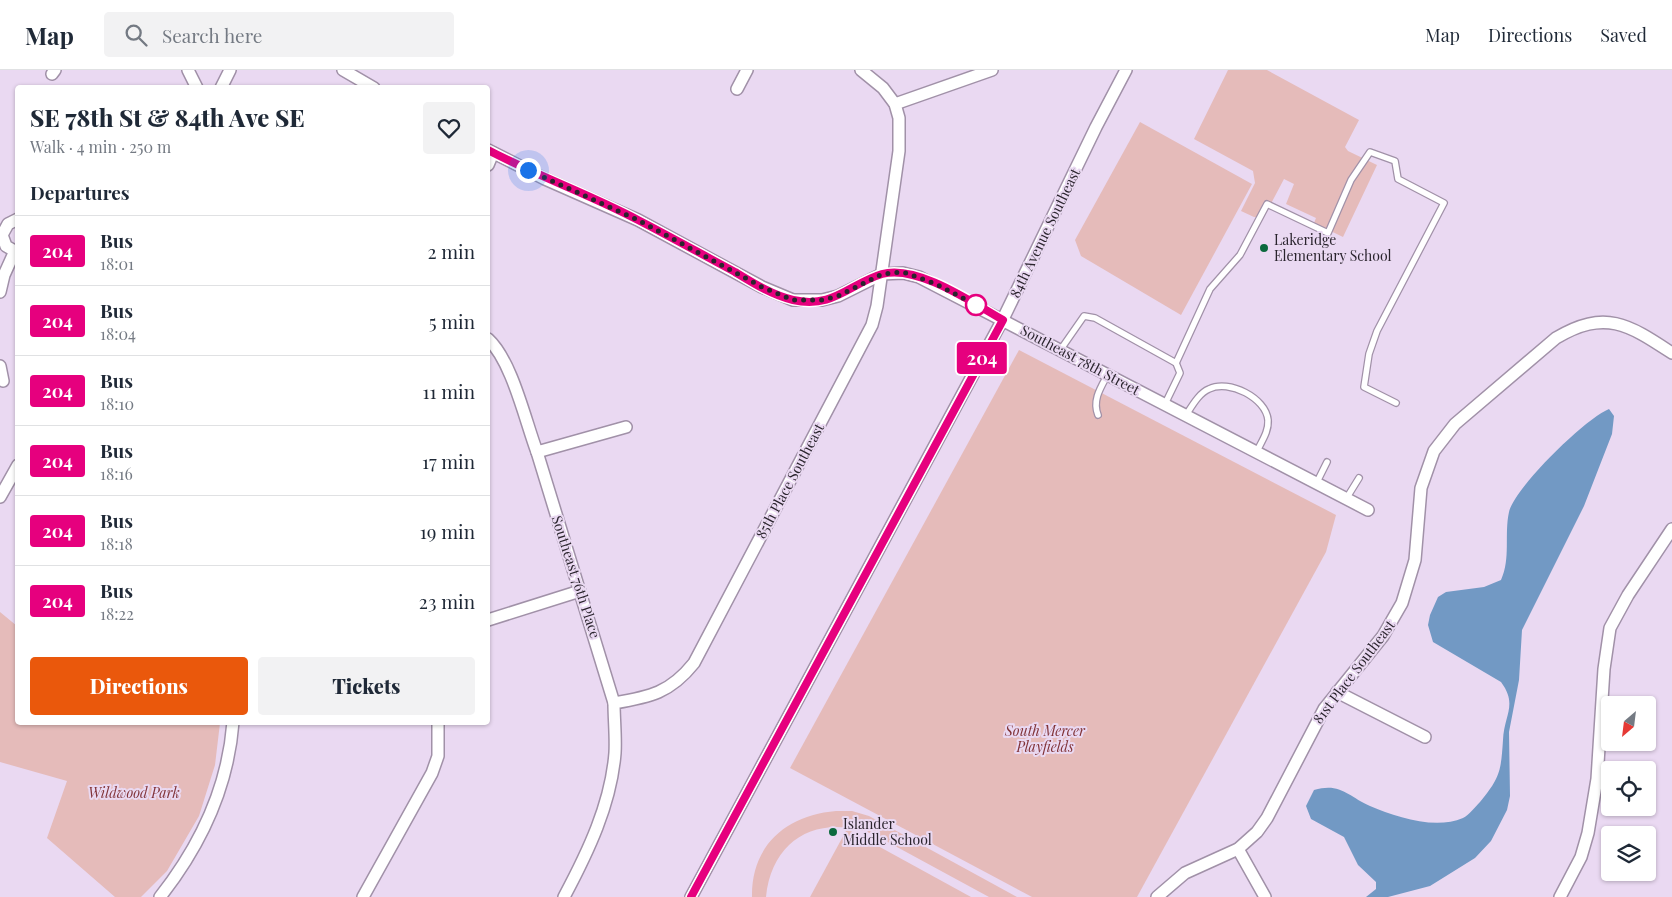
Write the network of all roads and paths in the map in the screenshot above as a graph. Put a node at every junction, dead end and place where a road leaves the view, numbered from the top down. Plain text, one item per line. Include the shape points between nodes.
1 (188, 70) edge
2 (230, 70) edge
3 (343, 70) edge
4 (747, 70) edge
5 (861, 70) edge
6 (992, 70) edge
7 (1126, 70) edge
8 (196, 85) edge
9 (222, 85) edge
10 (369, 85) edge
11 (738, 89) dead end
12 (895, 104) junction
13 (490, 151) edge
14 (15, 220) edge
15 (2, 227) edge
16 (15, 252) edge
17 (15, 255) edge
18 (882, 274) junction
19 (0, 292) edge
20 (1003, 320) junction
21 (490, 342) edge
22 (1061, 349) junction
23 (1672, 353) edge
24 (1176, 363) junction
25 (0, 366) edge
26 (1108, 374) junction
27 (3, 381) dead end
28 (1396, 403) dead end
29 (1164, 404) junction
30 (1098, 415) dead end
31 (1186, 415) junction
32 (626, 427) dead end
33 (536, 452) junction
34 (1256, 453) junction
35 (1327, 462) dead end
36 (15, 470) edge
37 (1359, 478) dead end
38 (1316, 484) junction
39 (0, 498) edge
40 (1346, 499) junction
41 (1368, 510) dead end
42 (1672, 529) edge
43 (580, 591) junction
44 (490, 619) edge
45 (1337, 692) junction
46 (614, 703) junction
47 (233, 725) edge
48 (438, 725) edge
49 (1425, 737) dead end
50 (1238, 849) junction
51 (160, 897) edge
52 (363, 897) edge
53 (564, 897) edge
54 (691, 897) edge
55 (1157, 897) edge
56 (1266, 897) edge
57 (1560, 897) edge

1 - 8 street
2 - 9 street
3 - 10 street
4 - 11 street
5 - 12 street via 884,88
6 - 12 street
7 - 20 street, 84th Avenue Southeast
12 - 18 street, 85th Place Southeast via 899,118 899,151
13 - 18 street, Southeast 78th Street via 638,220 778,295 806,302 822,300 838,296
14 - 15 street
15 - 16 street via 6,246
17 - 19 street via 4,275
18 - 20 street, Southeast 78th Street via 903,272 920,277
18 - 46 street, 85th Place Southeast via 877,306 864,341 694,663 684,676 662,692
20 - 22 street, Southeast 78th Street
20 - 54 street, 84th Avenue Southeast
21 - 33 street, Southeast 76th Place via 508,371
22 - 24 lane via 1084,316 1090,315
22 - 26 street, Southeast 78th Street
23 - 45 street, 81st Place Southeast via 1632,329 1594,321 1556,338 1455,424 1434,451 1421,488 1415,560 1402,603 1383,636
24 - 28 lane via 1210,289 1240,255 1267,204 1328,233 1351,180 1370,152 1396,161 1398,179 1444,203 1377,331 1369,354 1364,387
24 - 29 lane via 1180,373
25 - 27 street
26 - 29 street, Southeast 78th Street
26 - 30 lane via 1096,397
29 - 31 street, Southeast 78th Street
31 - 34 street, Southeast 78th Street
31 - 34 lane via 1208,389 1220,386 1248,394 1259,401 1268,418 1268,428
32 - 33 street
33 - 43 street, Southeast 76th Place
34 - 38 street, Southeast 78th Street
35 - 38 lane
36 - 39 street
37 - 40 lane
38 - 40 street, Southeast 78th Street
40 - 41 street, Southeast 78th Street
42 - 57 street via 1610,628 1590,824 1581,857
43 - 44 street
43 - 46 street, Southeast 76th Place
45 - 49 street
45 - 50 street, 81st Place Southeast via 1310,733 1267,818
46 - 53 street via 615,753 609,788 600,819
47 - 51 street via 226,770 214,808 198,843
48 - 52 street via 438,756 432,773
50 - 55 street, 81st Place Southeast via 1185,873
50 - 56 street

